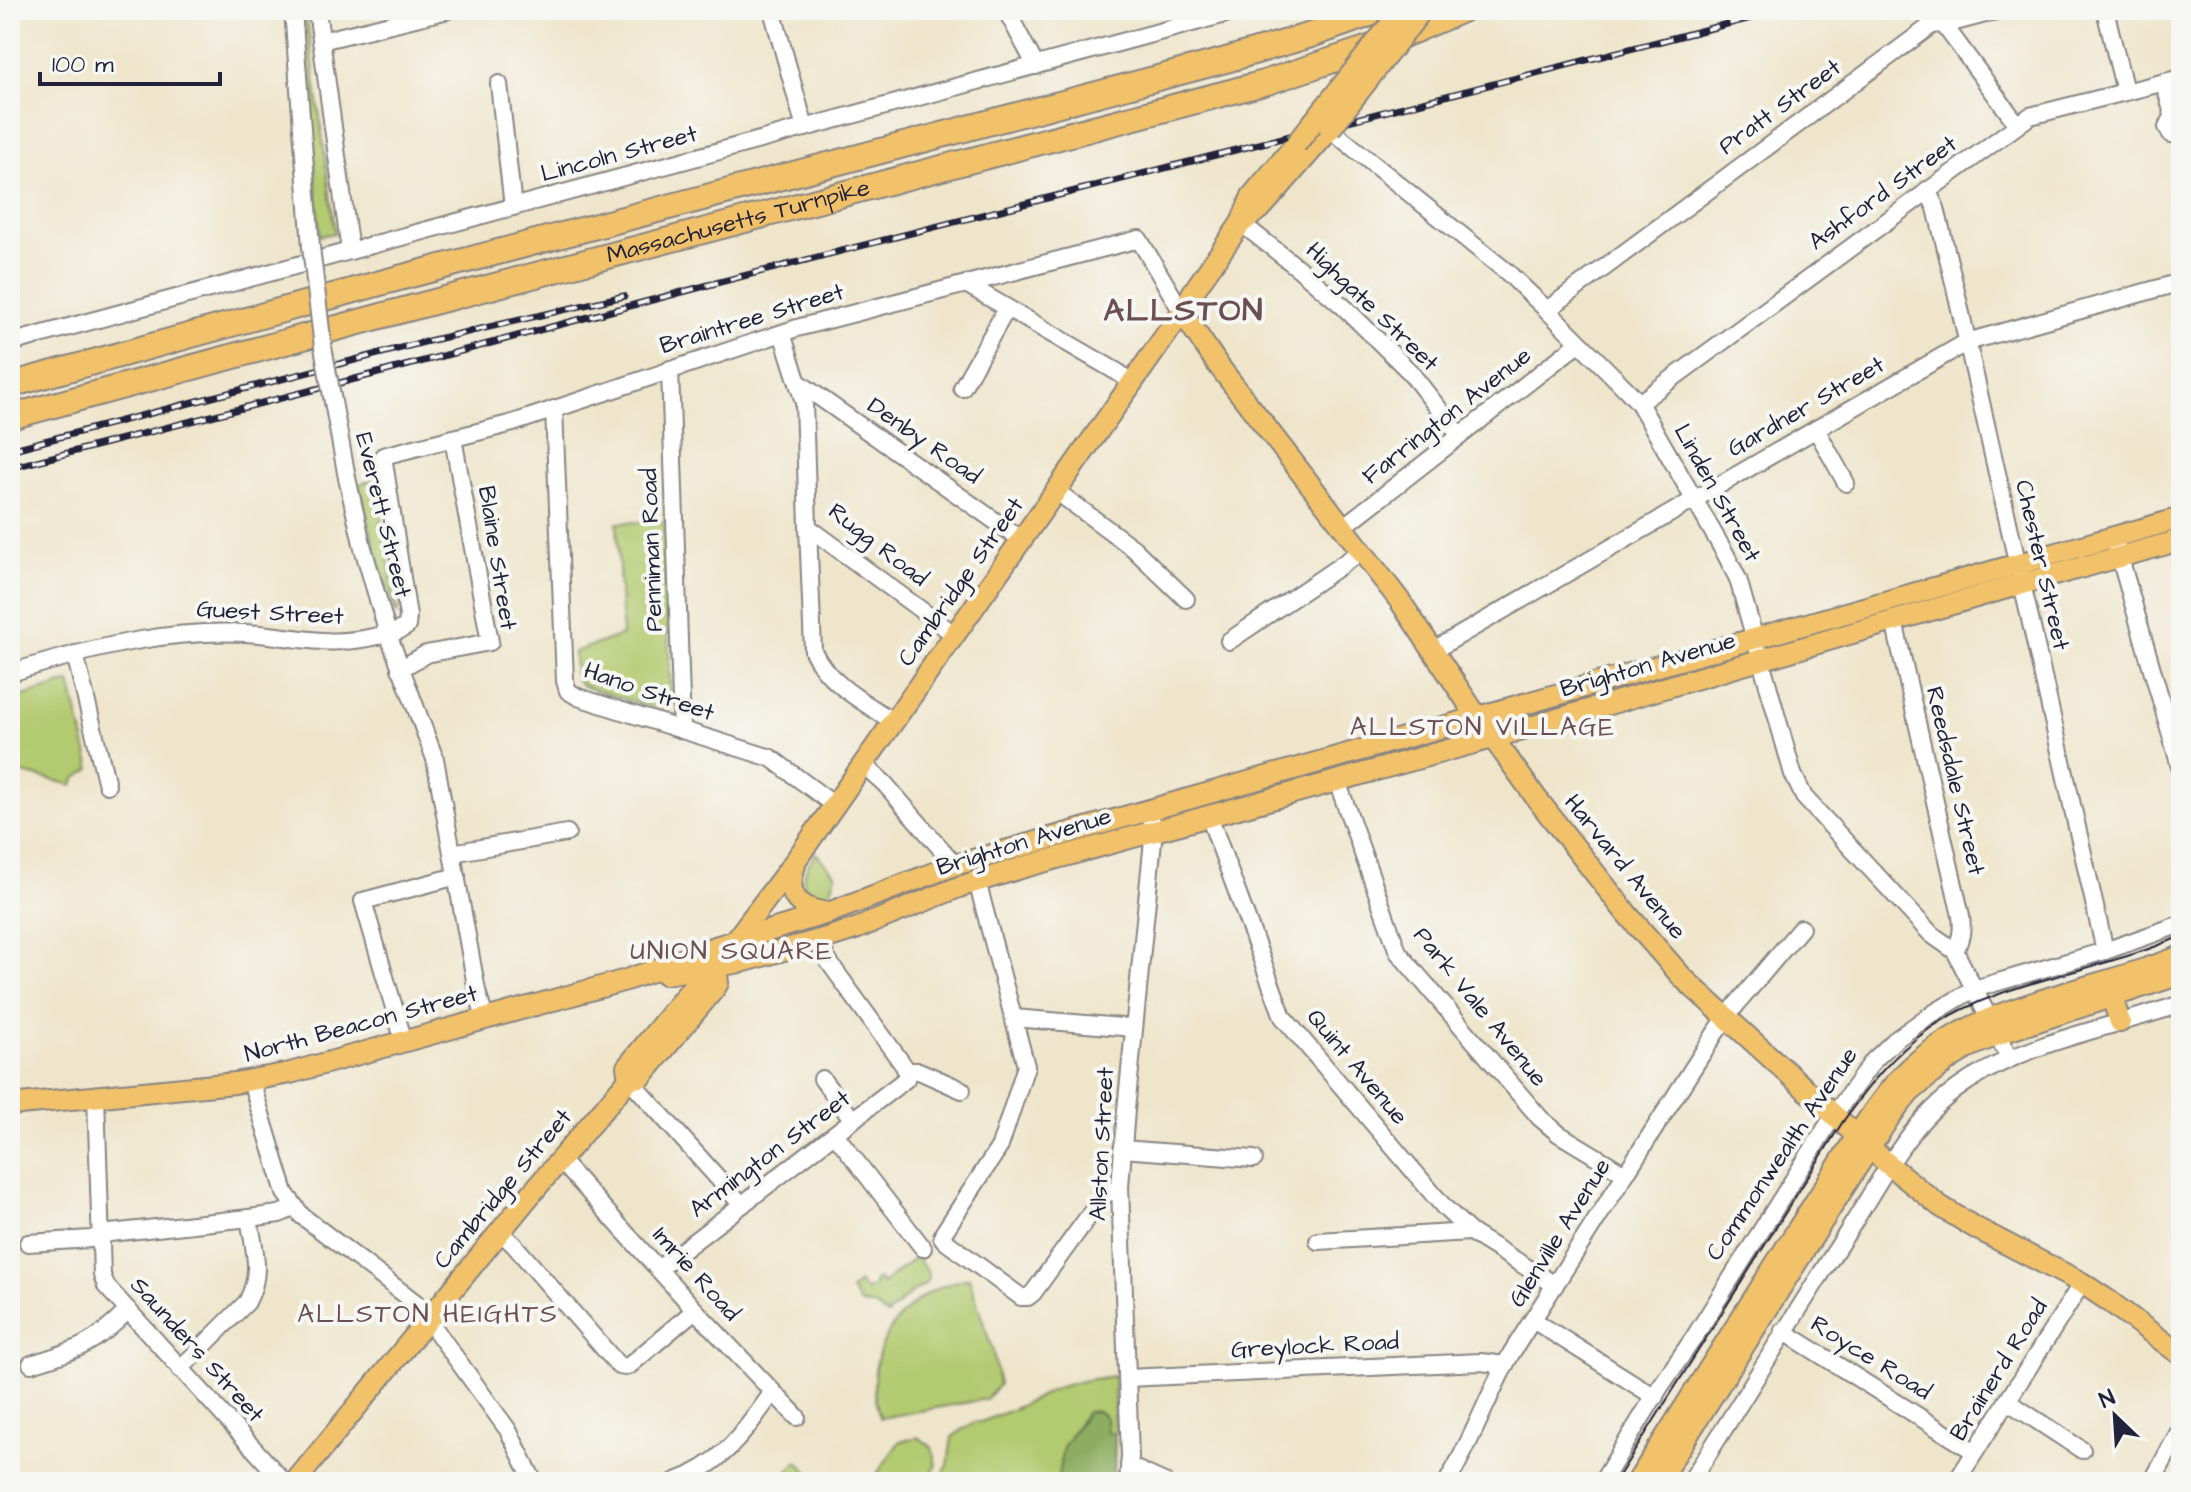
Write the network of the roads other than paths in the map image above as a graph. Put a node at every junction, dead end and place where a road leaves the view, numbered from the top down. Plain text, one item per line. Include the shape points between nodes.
1 (293, 10) edge
2 (317, 10) edge
3 (448, 10) edge
4 (772, 10) edge
5 (1006, 10) edge
6 (1240, 10) edge
7 (1381, 10) edge
8 (1402, 10) edge
9 (1422, 10) edge
10 (1462, 10) edge
11 (2000, 10) edge
12 (2105, 10) edge
13 (1944, 25) junction
14 (321, 41) junction
15 (1036, 66) junction
16 (2173, 80) edge
17 (499, 84) dead end
18 (2125, 91) junction
19 (2178, 118) edge
20 (2017, 124) junction
21 (805, 128) junction
22 (1329, 133) junction
23 (2181, 135) edge
24 (1927, 190) junction
25 (513, 207) junction
26 (1241, 223) junction
27 (350, 251) junction
28 (2181, 282) edge
29 (966, 284) junction
30 (1007, 308) junction
31 (1547, 310) junction
32 (1182, 312) junction
33 (782, 333) junction
34 (1967, 342) junction
35 (10, 343) edge
36 (1579, 343) junction
37 (670, 369) junction
38 (798, 382) junction
39 (1132, 383) junction
40 (10, 385) edge
41 (962, 388) dead end
42 (1639, 403) junction
43 (554, 409) junction
44 (10, 417) edge
45 (1816, 429) junction
46 (1460, 436) junction
47 (453, 438) junction
48 (1846, 483) dead end
49 (1056, 491) junction
50 (1694, 499) junction
51 (2181, 518) edge
52 (808, 527) junction
53 (1343, 527) junction
54 (2114, 537) junction
55 (1022, 540) junction
56 (2181, 540) edge
57 (1362, 551) junction
58 (2120, 558) junction
59 (2018, 564) junction
60 (2022, 584) junction
61 (1186, 599) dead end
62 (1894, 621) junction
63 (388, 634) junction
64 (955, 635) junction
65 (1755, 638) junction
66 (1229, 641) dead end
67 (1434, 650) junction
68 (75, 654) junction
69 (1761, 660) junction
70 (400, 669) junction
71 (10, 673) edge
72 (1479, 718) junction
73 (894, 722) junction
74 (682, 730) junction
75 (1492, 738) junction
76 (863, 764) junction
77 (2181, 770) edge
78 (1337, 781) junction
79 (107, 785) dead end
80 (834, 805) junction
81 (1209, 816) junction
82 (1151, 820) junction
83 (567, 833) dead end
84 (452, 853) junction
85 (798, 857) junction
86 (955, 865) junction
87 (457, 876) junction
88 (977, 881) junction
89 (828, 913) junction
90 (2181, 924) edge
91 (1801, 928) dead end
92 (820, 940) junction
93 (735, 942) junction
94 (1955, 951) junction
95 (2105, 951) junction
96 (2181, 956) edge
97 (716, 966) junction
98 (2181, 974) edge
99 (626, 980) junction
100 (1974, 989) junction
101 (2112, 997) junction
102 (2181, 1004) edge
103 (1726, 1017) junction
104 (1014, 1018) junction
105 (485, 1019) junction
106 (2120, 1022) junction
107 (1993, 1027) junction
108 (1134, 1028) junction
109 (404, 1042) junction
110 (2009, 1058) junction
111 (906, 1073) junction
112 (629, 1079) junction
113 (822, 1079) dead end
114 (251, 1081) junction
115 (962, 1090) dead end
116 (96, 1096) junction
117 (10, 1105) edge
118 (1834, 1115) junction
119 (853, 1120) junction
120 (835, 1134) junction
121 (1863, 1142) junction
122 (1122, 1149) junction
123 (1254, 1159) dead end
124 (561, 1161) junction
125 (1889, 1165) junction
126 (1625, 1174) junction
127 (1120, 1187) junction
128 (742, 1205) junction
129 (294, 1208) junction
130 (249, 1218) junction
131 (500, 1232) junction
132 (1470, 1232) junction
133 (101, 1236) junction
134 (1318, 1241) dead end
135 (28, 1243) dead end
136 (923, 1248) dead end
137 (658, 1269) junction
138 (2082, 1283) junction
139 (1555, 1285) junction
140 (128, 1310) junction
141 (695, 1310) junction
142 (1533, 1320) junction
143 (429, 1321) junction
144 (1783, 1331) junction
145 (2181, 1355) edge
146 (31, 1364) dead end
147 (1505, 1365) junction
148 (180, 1369) junction
149 (1127, 1378) junction
150 (772, 1393) junction
151 (1655, 1397) junction
152 (2007, 1401) junction
153 (797, 1417) dead end
154 (2181, 1428) edge
155 (2082, 1450) dead end
156 (1975, 1452) junction
157 (1676, 1454) junction
158 (1129, 1474) edge
159 (536, 1481) edge
160 (284, 1482) edge
161 (295, 1482) edge
162 (674, 1482) edge
163 (1164, 1482) edge
164 (1447, 1482) edge
165 (1602, 1482) edge
166 (1637, 1482) edge
167 (1658, 1482) edge
168 (1688, 1482) edge
169 (1956, 1482) edge
170 (2152, 1482) edge

1 - 63 street, Everett Street, bridge via 323,347 347,478
2 - 14 street
3 - 14 street
4 - 21 street
5 - 15 street
6 - 15 street, Lincoln Street
7 - 40 highway, Massachusetts Turnpike via 1237,57
8 - 26 main road, Cambridge Street, bridge via 1252,196
9 - 22 main road, Cambridge Street, bridge
10 - 44 highway, Massachusetts Turnpike via 1364,51 1264,83
11 - 13 street, Pratt Street
12 - 18 street
13 - 20 street
13 - 31 street, Pratt Street via 1933,24
14 - 27 street
15 - 21 street, Lincoln Street
16 - 18 street, Ashford Street
16 - 19 street
17 - 25 street
18 - 20 street, Ashford Street via 2036,113
19 - 23 street via 2168,122 2168,131
20 - 24 street, Ashford Street
21 - 25 street, Lincoln Street
22 - 26 main road, Cambridge Street
22 - 31 street, Linden Street via 1470,242
24 - 34 street, Chester Street via 1936,208
24 - 42 street, Ashford Street
25 - 27 street, Lincoln Street
26 - 32 main road, Cambridge Street
26 - 46 street, Highgate Street via 1345,308 1410,372
27 - 35 street, Lincoln Street
28 - 34 street, Gardner Street
29 - 30 street
29 - 32 street, Braintree Street via 1139,239
29 - 33 street, Braintree Street
30 - 39 street
30 - 41 street
31 - 36 street, Linden Street
32 - 39 main road, Cambridge Street
32 - 53 main road, Harvard Avenue
33 - 37 street, Braintree Street
33 - 38 street, Rugg Road
34 - 45 street, Gardner Street
34 - 59 street, Chester Street
36 - 42 street, Linden Street
36 - 46 street, Farrington Avenue
37 - 43 street, Braintree Street
37 - 74 street, Penniman Road
38 - 52 street, Rugg Road via 804,402
38 - 55 street, Denby Road
39 - 49 main road, Cambridge Street
42 - 50 street, Linden Street
43 - 47 street, Braintree Street
43 - 74 street, Hano Street via 565,685 578,697
45 - 48 street
45 - 50 street, Gardner Street
46 - 53 street, Farrington Avenue
47 - 63 street, Braintree Street via 383,456 408,618 404,628
47 - 70 street, Blaine Street via 490,642 426,654
49 - 55 main road, Cambridge Street
49 - 61 street via 1133,548
50 - 65 street, Linden Street via 1732,566
50 - 67 street, Gardner Street
51 - 54 main road, Brighton Avenue
52 - 64 street, Rugg Road
52 - 73 street via 813,651 831,678
53 - 57 main road, Harvard Avenue
54 - 58 street
54 - 59 main road, Brighton Avenue
55 - 64 main road, Cambridge Street
56 - 58 main road, Brighton Avenue
57 - 66 street
57 - 67 main road, Harvard Avenue
58 - 60 main road, Brighton Avenue
58 - 77 street
59 - 60 street, Chester Street
59 - 65 main road, Brighton Avenue
60 - 62 main road, Brighton Avenue
60 - 95 street, Chester Street
62 - 69 main road, Brighton Avenue
62 - 94 street, Reedsdale Street via 1961,916
63 - 68 street, Guest Street via 326,643 204,632
63 - 70 street, Everett Street
64 - 73 main road, Cambridge Street
65 - 69 street, Linden Street
65 - 72 main road, Brighton Avenue
67 - 72 main road, Harvard Avenue
68 - 71 street, Guest Street
68 - 79 street
69 - 75 main road, Brighton Avenue
69 - 94 street, Linden Street via 1804,797 1931,934
70 - 84 street, Everett Street via 433,752
72 - 75 main road, Harvard Avenue
72 - 82 main road, Brighton Avenue
73 - 76 main road, Cambridge Street
74 - 80 street, Hano Street via 771,758
75 - 78 main road, Brighton Avenue
75 - 103 main road, Harvard Avenue via 1658,951
76 - 80 main road, Cambridge Street
76 - 86 street
78 - 81 main road, Brighton Avenue
78 - 126 street, Park Vale Avenue via 1398,952 1540,1118
80 - 85 main road, Cambridge Street
81 - 82 main road, Brighton Avenue
81 - 132 street, Quint Avenue via 1283,1017
82 - 86 main road, Brighton Avenue
82 - 88 main road, Brighton Avenue
82 - 108 street, Allston Street
83 - 84 street
84 - 87 street, Everett Street
85 - 89 main road via 792,892 804,907
85 - 93 main road, Cambridge Street
86 - 89 main road, Brighton Avenue
87 - 105 street, Everett Street
87 - 109 street via 363,901
88 - 92 main road, Brighton Avenue
88 - 104 street
89 - 93 main road, Brighton Avenue
90 - 95 street, Commonwealth Avenue
91 - 103 street, Glenville Avenue
92 - 97 main road, Brighton Avenue
92 - 111 street via 826,958
93 - 97 main road, Cambridge Street
93 - 99 main road, North Beacon Street
94 - 100 street
95 - 100 street, Commonwealth Avenue
96 - 107 main road
97 - 99 main road, North Beacon Street
97 - 112 main road, Cambridge Street via 636,1055 627,1067
97 - 112 main road, Cambridge Street via 718,983 641,1077
98 - 101 main road
99 - 105 main road, North Beacon Street
100 - 107 street
100 - 118 street, Commonwealth Avenue via 1895,1040
101 - 106 main road
101 - 107 main road
102 - 106 street
103 - 118 main road, Harvard Avenue
103 - 126 street, Glenville Avenue
104 - 108 street
104 - 127 street via 1026,1066 1000,1146 942,1237 1021,1297 1028,1297 1104,1195
105 - 109 main road, North Beacon Street
106 - 110 street
107 - 110 street
107 - 121 main road via 1947,1040 1909,1069 1880,1103
108 - 122 street, Allston Street
109 - 114 main road, North Beacon Street
110 - 125 street via 1969,1080 1926,1114
111 - 115 street via 919,1071
111 - 119 street, Armington Street via 904,1082
112 - 124 main road, Cambridge Street
112 - 128 street
113 - 119 street
114 - 116 main road, North Beacon Street
114 - 129 street
116 - 117 main road, North Beacon Street
116 - 133 street, Saunders Street
118 - 121 main road, Harvard Avenue
118 - 151 street, Commonwealth Avenue
119 - 120 street, Armington Street
120 - 128 street, Armington Street
120 - 136 street
121 - 125 main road, Harvard Avenue
121 - 157 main road
121 - 166 main road
122 - 123 street
122 - 127 street, Allston Street
124 - 131 main road, Cambridge Street
124 - 137 street, Imrie Road
125 - 138 main road, Harvard Avenue via 1940,1206
125 - 144 street
126 - 139 street, Glenville Avenue
127 - 149 street, Allston Street
128 - 137 street, Armington Street
129 - 130 street
129 - 143 street via 416,1303
130 - 133 street
130 - 148 street via 257,1277 253,1291
131 - 141 street via 619,1366 630,1365
131 - 143 main road, Cambridge Street
132 - 134 street
132 - 139 street, Quint Avenue
133 - 135 street
133 - 140 street, Saunders Street via 106,1286
137 - 141 street, Imrie Road
138 - 145 main road, Harvard Avenue
138 - 152 street, Brainerd Road
139 - 142 street, Glenville Avenue
140 - 146 street via 85,1346
140 - 148 street, Saunders Street
141 - 150 street, Imrie Road
142 - 147 street, Glenville Avenue
142 - 151 street
143 - 159 street via 508,1430
143 - 161 main road, Cambridge Street
144 - 156 street, Royce Road
144 - 168 street
147 - 149 street, Greylock Road
147 - 164 street, Glenville Avenue
148 - 160 street, Saunders Street
149 - 158 street, Allston Street
150 - 153 street, Imrie Road
150 - 162 street via 727,1452
151 - 165 street, Commonwealth Avenue
152 - 155 street
152 - 156 street, Brainerd Road
154 - 170 street
156 - 169 street, Brainerd Road
157 - 167 main road
157 - 168 street
158 - 163 street

